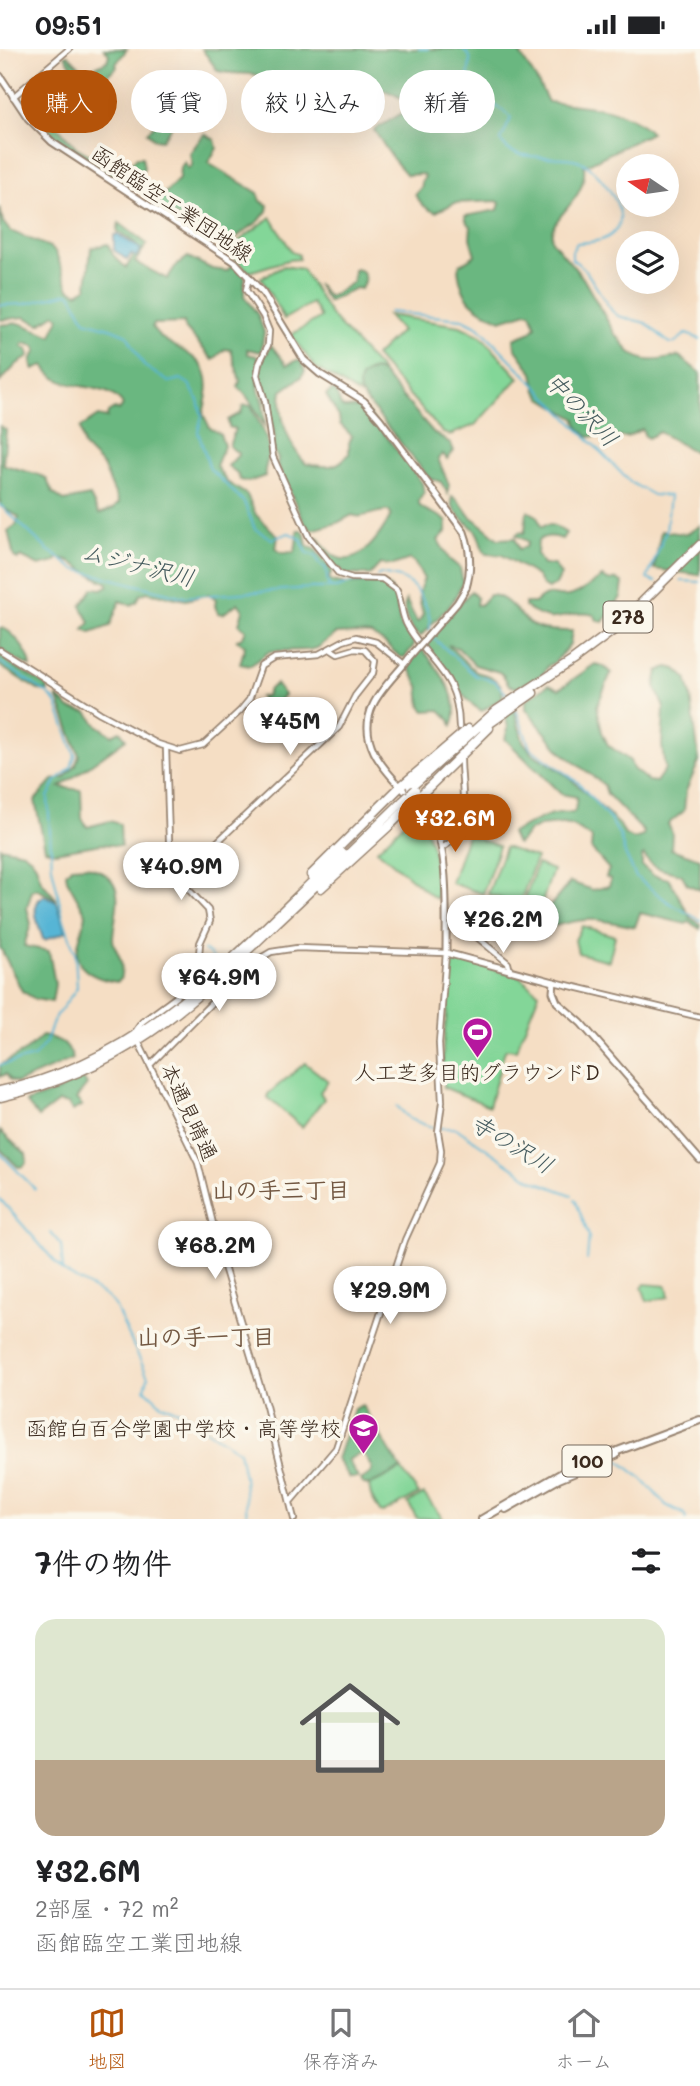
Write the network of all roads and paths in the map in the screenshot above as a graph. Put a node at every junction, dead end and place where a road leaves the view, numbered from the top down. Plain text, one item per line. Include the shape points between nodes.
1 (69, 49) edge
2 (0, 76) edge
3 (13, 97) junction
4 (250, 277) junction
5 (700, 545) edge
6 (700, 551) edge
7 (330, 649) junction
8 (0, 650) edge
9 (404, 664) junction
10 (548, 680) junction
11 (489, 720) junction
12 (459, 727) dead end
13 (166, 748) junction
14 (461, 760) dead end
15 (400, 787) junction
16 (402, 800) junction
17 (414, 801) junction
18 (441, 848) junction
19 (177, 880) junction
20 (454, 918) dead end
21 (252, 939) junction
22 (446, 953) junction
23 (242, 957) junction
24 (510, 971) junction
25 (554, 982) junction
26 (700, 1017) edge
27 (135, 1032) dead end
28 (139, 1043) dead end
29 (150, 1065) junction
30 (0, 1091) edge
31 (0, 1097) edge
32 (700, 1160) edge
33 (700, 1422) edge
34 (290, 1502) junction
35 (497, 1515) edge
36 (294, 1519) edge
37 (481, 1519) edge
38 (489, 1519) edge

1 - 3 street
2 - 3 main road, 函館臨空工業団地線
3 - 4 main road, 函館臨空工業団地線 via 52,142 228,256
4 - 9 main road, 函館臨空工業団地線, bridge via 308,365 364,401 454,516 469,547 466,588
4 - 12 street via 246,290 269,331 257,375 275,466 309,537 334,569 348,577 376,578 397,590 406,623 450,680
5 - 10 highway, 278 via 615,629
6 - 10 highway, 278 via 615,634
7 - 9 street via 349,639 371,639
7 - 13 street via 267,661 258,671 245,705 210,739 190,750
7 - 19 street via 338,654 365,650 375,666 340,727
8 - 13 street
9 - 15 main road, 函館臨空工業団地線 via 374,703 369,723 372,748
10 - 11 highway, 278
11 - 15 highway via 455,738
11 - 16 highway, bridge
11 - 17 highway
13 - 19 street via 169,865
14 - 18 street via 461,827 454,840
15 - 17 main road, 函館臨空工業団地線
15 - 21 highway
16 - 21 highway
16 - 23 highway
17 - 18 main road, 函館臨空工業団地線 via 428,817
17 - 23 highway
18 - 22 main road, 函館臨空工業団地線
19 - 27 street via 208,910 209,921 199,955 176,997
20 - 24 street via 508,963
21 - 30 highway via 186,1000 128,1041 64,1072
22 - 24 main road
22 - 29 street via 276,950 249,965
22 - 34 street via 439,1043 440,1163 405,1240 336,1448
23 - 31 highway via 190,1004 132,1045 66,1077
24 - 25 main road
25 - 26 street
25 - 32 main road via 557,1002 581,1023
28 - 29 street, 本通見晴通
29 - 34 street, 本通見晴通 via 198,1163
33 - 35 main road, 100 via 572,1468
34 - 36 street, 本通見晴通
35 - 37 main road, 100
35 - 38 main road, 100

